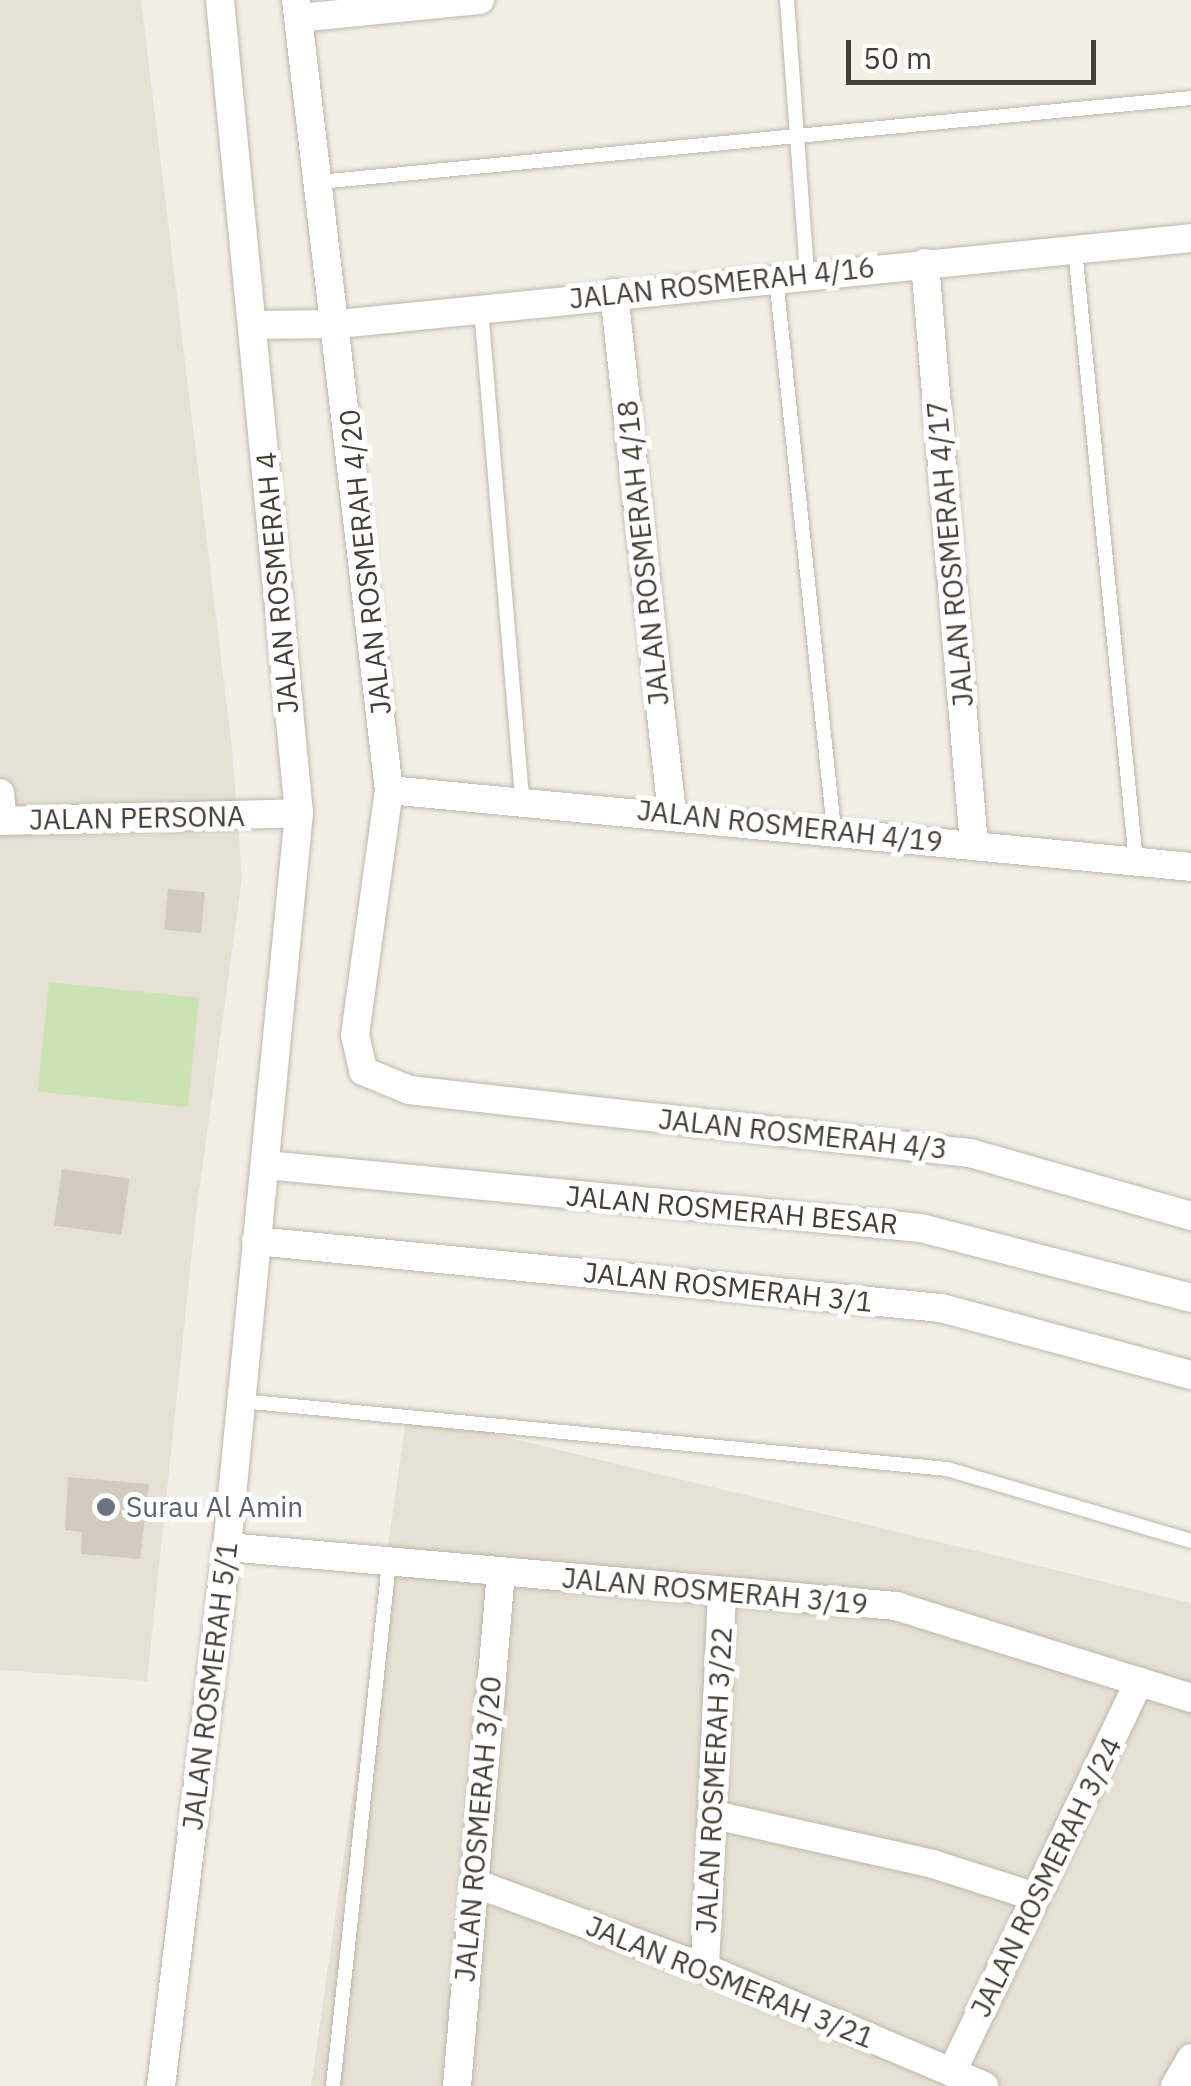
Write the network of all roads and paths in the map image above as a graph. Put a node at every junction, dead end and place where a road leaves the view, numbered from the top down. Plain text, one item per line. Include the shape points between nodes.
1 (220, 0) edge
2 (480, 0) edge
3 (787, 0) edge
4 (298, 9) edge
5 (1191, 98) edge
6 (799, 131) junction
7 (318, 182) junction
8 (1191, 238) edge
9 (1075, 249) junction
10 (925, 263) junction
11 (807, 274) junction
12 (776, 278) junction
13 (614, 294) junction
14 (482, 309) junction
15 (339, 324) junction
16 (253, 325) junction
17 (389, 790) junction
18 (0, 792) edge
19 (522, 798) junction
20 (300, 813) junction
21 (672, 814) junction
22 (2, 821) edge
23 (834, 830) junction
24 (974, 845) junction
25 (1136, 861) junction
26 (1191, 867) edge
27 (408, 1090) joint
28 (266, 1165) junction
29 (1191, 1216) edge
30 (256, 1241) junction
31 (1191, 1298) edge
32 (1191, 1375) edge
33 (242, 1401) junction
34 (1191, 1541) edge
35 (227, 1547) junction
36 (389, 1563) junction
37 (501, 1572) junction
38 (722, 1590) junction
39 (1139, 1682) junction
40 (1191, 1698) edge
41 (714, 1815) junction
42 (474, 1882) junction
43 (1036, 1896) junction
44 (705, 1968) junction
45 (1191, 2058) edge
46 (952, 2072) junction
47 (162, 2086) edge
48 (333, 2086) edge
49 (457, 2086) edge
50 (984, 2086) edge
51 (1176, 2086) edge

1 - 16 street, JALAN ROSMERAH 4
2 - 4 street
3 - 6 lane
4 - 7 street, JALAN ROSMERAH 4/20
5 - 6 lane
6 - 7 lane
6 - 11 lane
7 - 15 street, JALAN ROSMERAH 4/20
8 - 9 street, JALAN ROSMERAH 4/16
9 - 10 street, JALAN ROSMERAH 4/16
9 - 25 lane
10 - 11 street, JALAN ROSMERAH 4/16
10 - 24 street, JALAN ROSMERAH 4/17
11 - 12 street, JALAN ROSMERAH 4/16
12 - 13 street, JALAN ROSMERAH 4/16
12 - 23 lane
13 - 14 street, JALAN ROSMERAH 4/16
13 - 21 street, JALAN ROSMERAH 4/18
14 - 15 street, JALAN ROSMERAH 4/16
14 - 19 lane
15 - 16 street, JALAN ROSMERAH 4/16
15 - 17 street, JALAN ROSMERAH 4/20
16 - 20 street, JALAN ROSMERAH 4
17 - 19 street, JALAN ROSMERAH 4/19
17 - 27 street, JALAN ROSMERAH 4/20 via 355,1054 382,1085
18 - 22 street, JALAN PERSONA
19 - 21 street, JALAN ROSMERAH 4/19
20 - 22 street, JALAN PERSONA
20 - 28 street, JALAN ROSMERAH 4
21 - 23 street, JALAN ROSMERAH 4/19
23 - 24 street, JALAN ROSMERAH 4/19
24 - 25 street, JALAN ROSMERAH 4/19
25 - 26 street, JALAN ROSMERAH 4/19
27 - 29 street, JALAN ROSMERAH 4/3 via 970,1153
28 - 30 street, JALAN ROSMERAH 5/1
28 - 31 street, JALAN ROSMERAH BESAR via 921,1228
30 - 32 street, JALAN ROSMERAH 3/1 via 941,1308
30 - 33 street, JALAN ROSMERAH 5/1
33 - 34 lane via 946,1470
33 - 35 street, JALAN ROSMERAH 5/1
35 - 36 street, JALAN ROSMERAH 3/19
35 - 47 street, JALAN ROSMERAH 5/1
36 - 37 street, JALAN ROSMERAH 3/19
36 - 48 lane
37 - 38 street, JALAN ROSMERAH 3/19
37 - 42 street, JALAN ROSMERAH 3/20
38 - 39 street, JALAN ROSMERAH 3/19 via 896,1606
38 - 41 street, JALAN ROSMERAH 3/22
39 - 40 street, JALAN ROSMERAH 3/19
39 - 43 street, JALAN ROSMERAH 3/24
41 - 43 street via 934,1864
41 - 44 street, JALAN ROSMERAH 3/22
42 - 44 street, JALAN ROSMERAH 3/21
42 - 49 street, JALAN ROSMERAH 3/20
43 - 46 street, JALAN ROSMERAH 3/24
44 - 46 street, JALAN ROSMERAH 3/21
45 - 51 street
46 - 50 street, JALAN ROSMERAH 3/21

